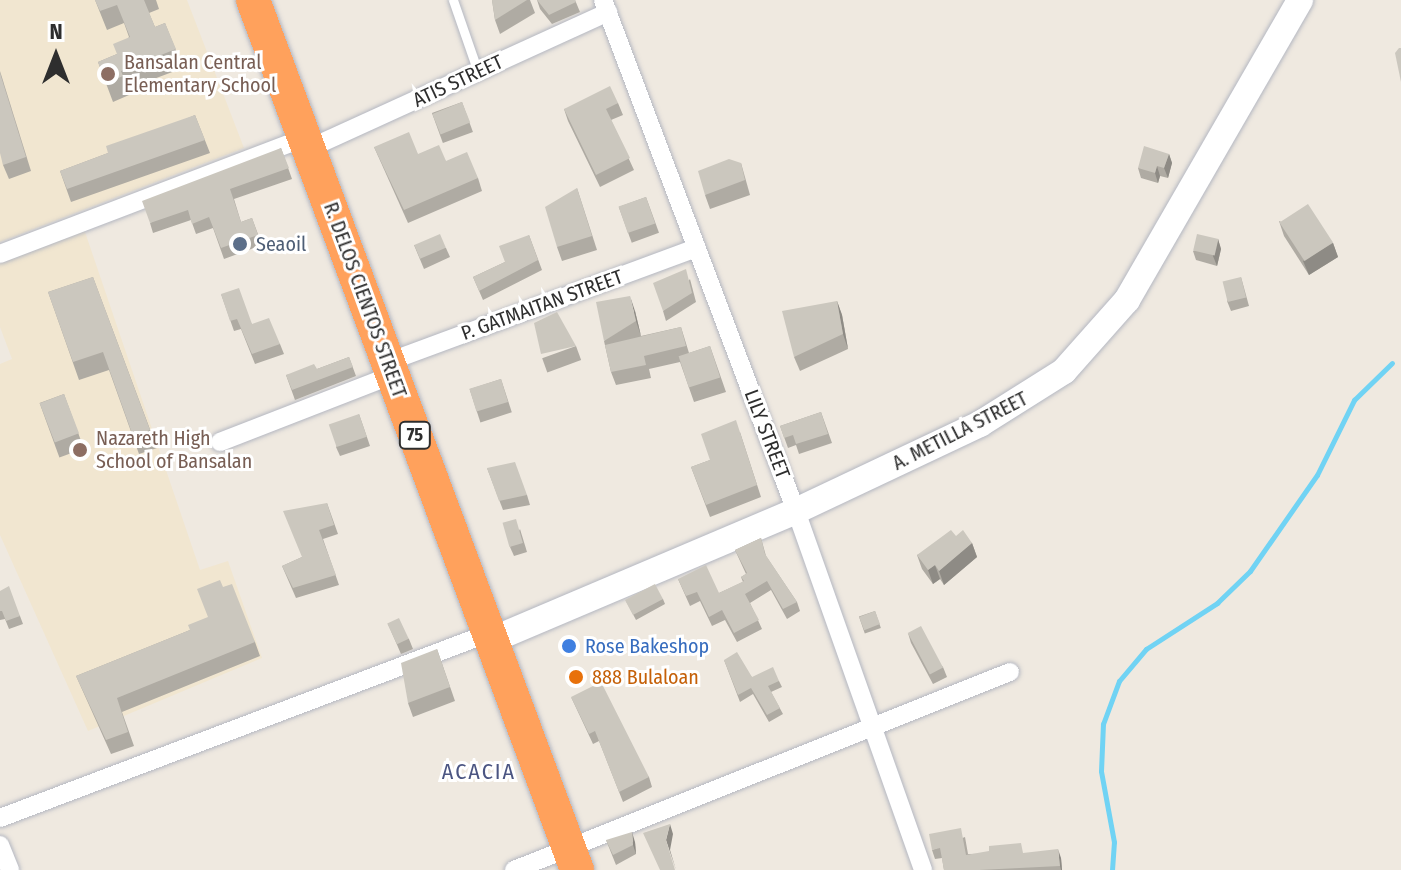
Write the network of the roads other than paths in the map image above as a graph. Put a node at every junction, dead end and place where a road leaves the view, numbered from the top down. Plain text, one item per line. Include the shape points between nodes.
1 (253, 0) edge
2 (453, 0) edge
3 (1300, 0) edge
4 (606, 6) edge
5 (478, 72) junction
6 (306, 143) junction
7 (697, 248) junction
8 (0, 254) edge
9 (390, 368) junction
10 (220, 442) dead end
11 (796, 511) junction
12 (490, 637) junction
13 (1010, 672) dead end
14 (873, 728) junction
15 (0, 818) edge
16 (0, 845) edge
17 (574, 860) edge
18 (10, 870) edge
19 (514, 870) edge
20 (923, 870) edge

1 - 6 highway, R. DELOS CIENTOS STREET / 75
2 - 5 lane
3 - 11 main road, A. METILLA STREET via 1127,300 1084,354 1013,407
4 - 5 street, ATIS STREET
4 - 7 street, LILY STREET
5 - 6 street, ATIS STREET
6 - 8 street, ATIS STREET
6 - 9 highway, R. DELOS CIENTOS STREET / 75
7 - 9 street, P. GATMAITAN STREET
7 - 11 street, LILY STREET
9 - 10 street, P. GATMAITAN STREET
9 - 12 highway, R. DELOS CIENTOS STREET / 75
11 - 12 main road, A. METILLA STREET
11 - 14 street, LILY STREET
12 - 15 street
12 - 17 highway, R. DELOS CIENTOS STREET / 75
13 - 14 street
14 - 17 street
14 - 20 street, LILY STREET
16 - 18 street
17 - 19 street

